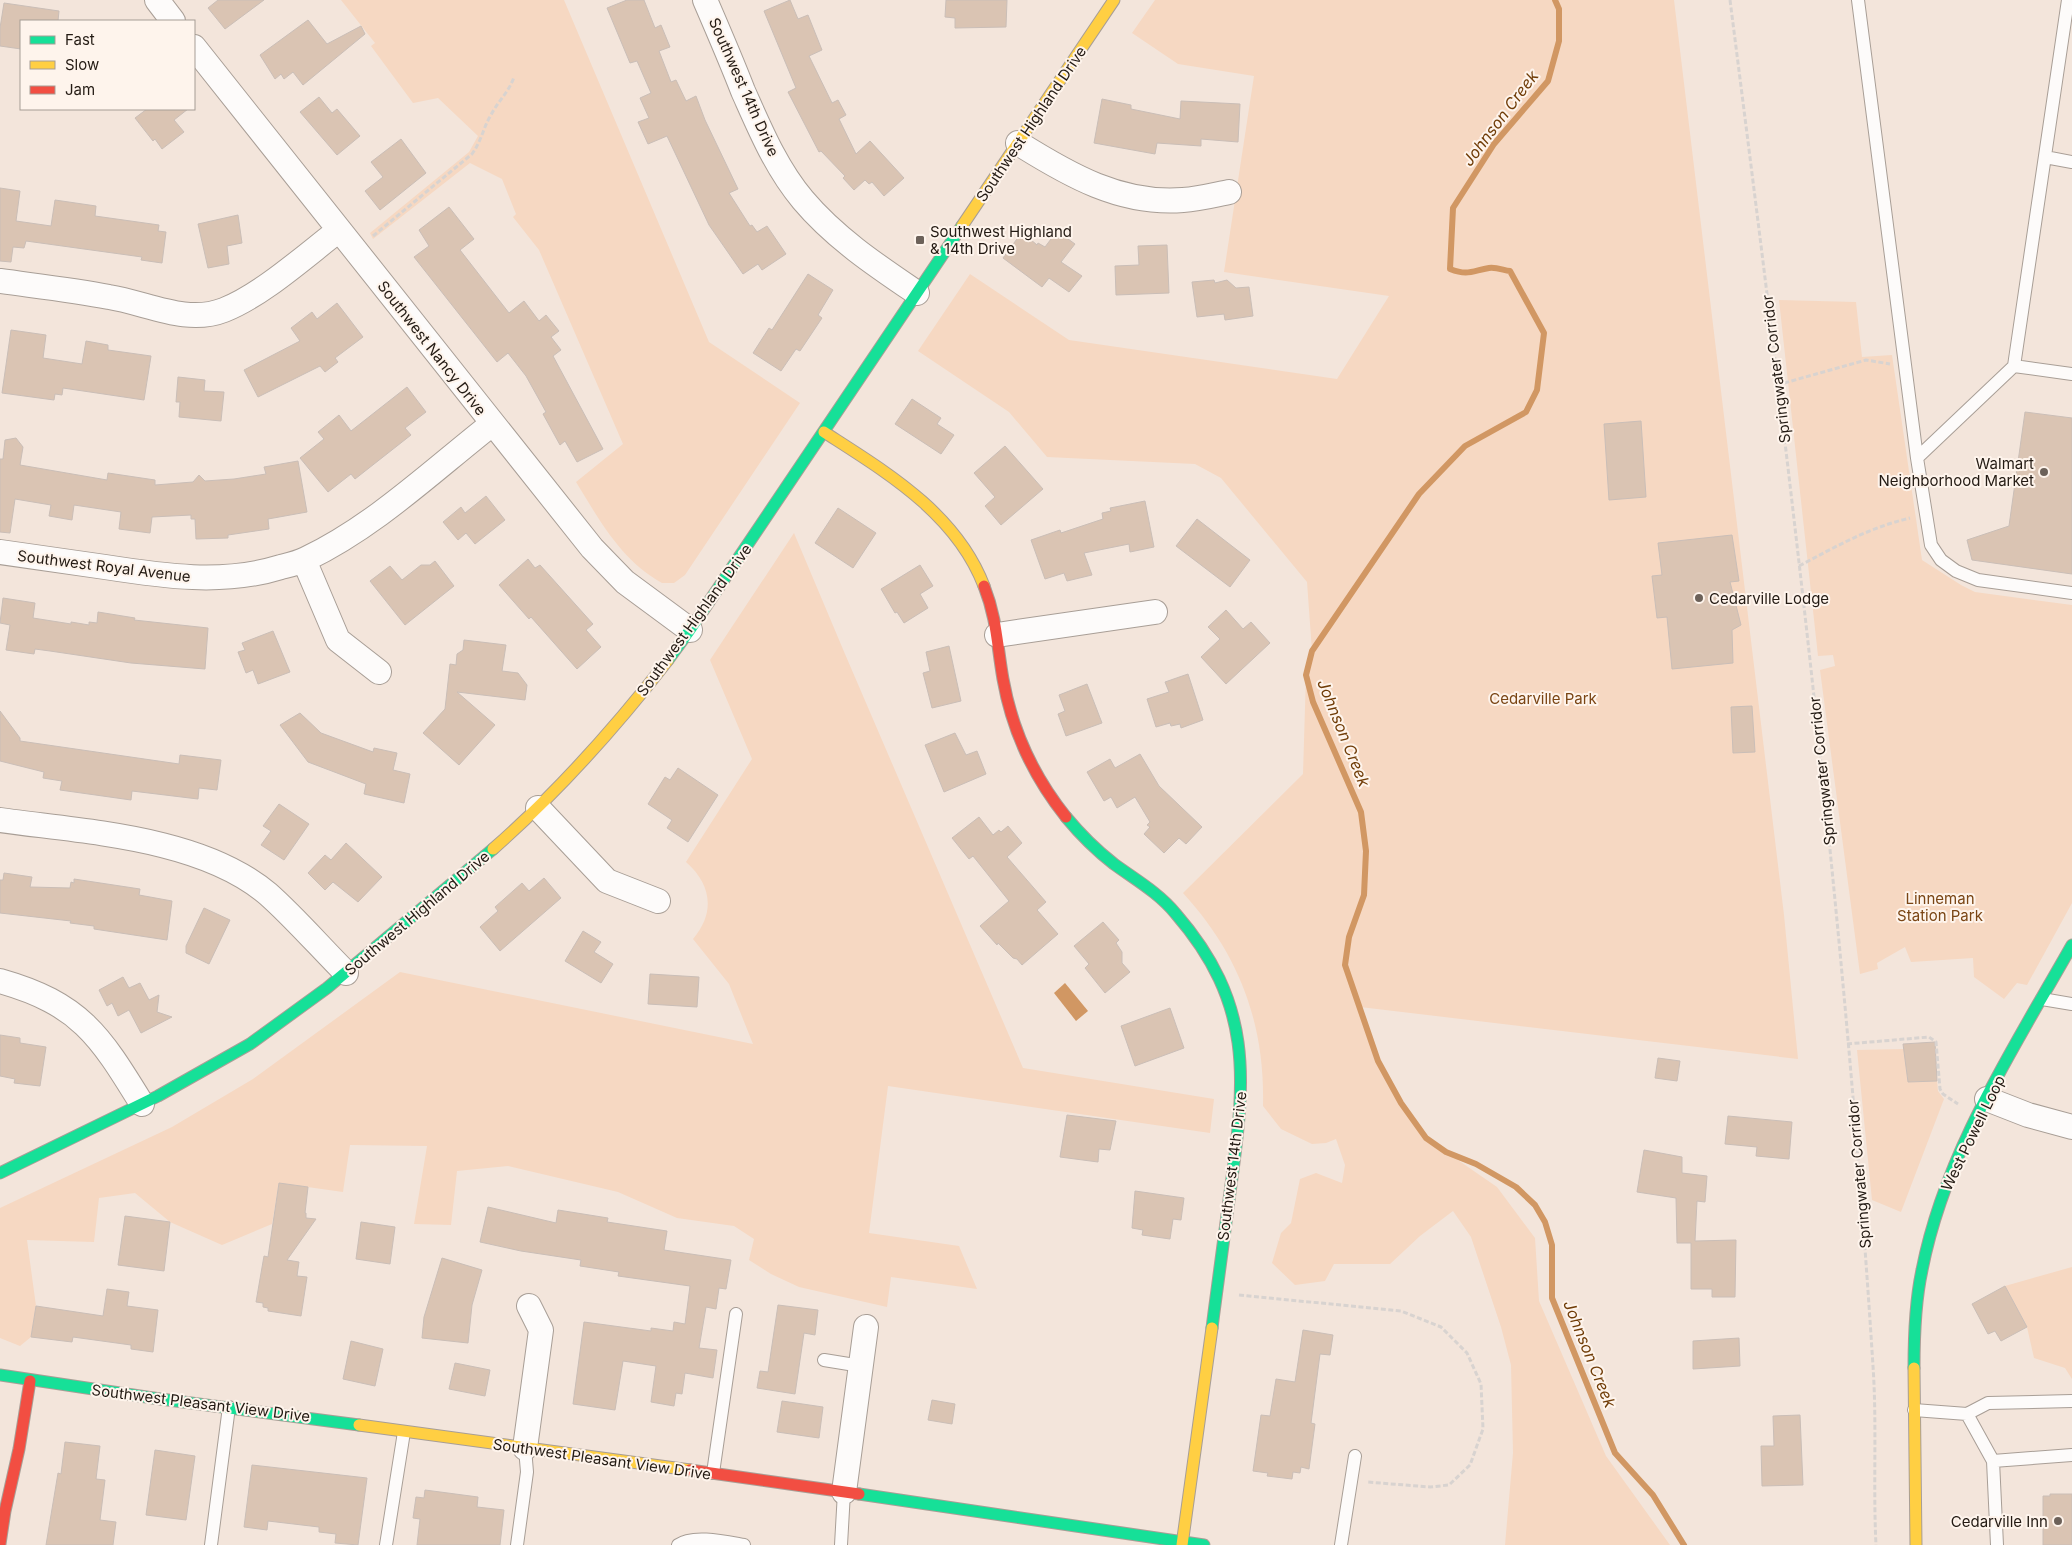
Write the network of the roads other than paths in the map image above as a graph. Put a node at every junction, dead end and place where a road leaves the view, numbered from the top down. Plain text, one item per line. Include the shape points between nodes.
1 (157, 0) edge
2 (705, 0) edge
3 (1114, 0) edge
4 (1858, 0) edge
5 (2068, 0) edge
6 (173, 20) edge
7 (195, 48) edge
8 (1018, 143) junction
9 (2045, 157) junction
10 (2072, 162) edge
11 (1229, 192) dead end
12 (339, 230) junction
13 (0, 281) edge
14 (918, 293) junction
15 (2014, 366) junction
16 (2072, 374) edge
17 (492, 424) junction
18 (824, 432) junction
19 (1917, 458) junction
20 (0, 552) edge
21 (304, 560) junction
22 (2072, 593) edge
23 (1155, 612) dead end
24 (690, 630) junction
25 (997, 635) junction
26 (380, 672) dead end
27 (538, 808) junction
28 (0, 820) edge
29 (658, 901) dead end
30 (2072, 945) edge
31 (346, 973) junction
32 (0, 981) edge
33 (2042, 999) junction
34 (2072, 1004) edge
35 (142, 1104) junction
36 (1983, 1107) junction
37 (2072, 1128) edge
38 (0, 1173) edge
39 (529, 1306) dead end
40 (736, 1314) dead end
41 (866, 1327) dead end
42 (824, 1360) dead end
43 (861, 1366) junction
44 (0, 1375) edge
45 (30, 1380) junction
46 (2072, 1401) edge
47 (229, 1407) junction
48 (1914, 1410) junction
49 (1967, 1414) junction
50 (404, 1432) junction
51 (526, 1448) junction
52 (1355, 1456) dead end
53 (2072, 1456) edge
54 (1993, 1461) junction
55 (3, 1464) dead end
56 (713, 1474) junction
57 (844, 1492) junction
58 (5, 1511) junction
59 (0, 1544) edge
60 (1182, 1544) edge
61 (211, 1545) edge
62 (386, 1545) edge
63 (517, 1545) edge
64 (678, 1545) edge
65 (744, 1545) edge
66 (841, 1545) edge
67 (1204, 1545) edge
68 (1341, 1545) edge
69 (1916, 1545) edge
70 (1997, 1545) edge

1 - 6 street
2 - 14 street, Southwest 14th Drive via 764,140 783,173 803,200 829,226
3 - 8 street, Southwest Highland Drive
4 - 19 lane
5 - 9 lane
7 - 12 street, Southwest Nancy Drive
8 - 11 street via 1076,178 1130,196 1184,200
8 - 14 street, Southwest Highland Drive
9 - 10 lane
9 - 15 lane
12 - 13 street via 246,300 201,316 179,315 111,297
12 - 17 street, Southwest Nancy Drive
14 - 18 street, Southwest Highland Drive
15 - 16 lane
15 - 19 lane
17 - 21 street, Southwest Royal Avenue via 366,524
17 - 24 street, Southwest Nancy Drive via 609,567
18 - 24 street, Southwest Highland Drive
18 - 25 street, Southwest 14th Drive via 908,489 952,530 983,582 992,605
19 - 22 lane via 1931,545 1941,560 1956,571 1978,580
20 - 21 street, Southwest Royal Avenue via 162,576 201,578 240,576
21 - 26 street via 338,640
23 - 25 street
24 - 27 street, Southwest Highland Drive via 598,745
25 - 60 street, Southwest 14th Drive via 1003,678 1015,724 1042,783 1093,847 1158,896 1182,920 1211,963 1234,1021 1242,1083 1240,1119
27 - 29 street via 607,881
27 - 31 street, Southwest Highland Drive
28 - 31 street via 168,845 208,860 240,875 268,894
30 - 33 street, West Powell Loop
31 - 35 street, Southwest Highland Drive via 251,1044
32 - 35 street via 26,988 59,1004 86,1024 110,1053
33 - 34 lane
33 - 36 street, West Powell Loop
35 - 38 street, Southwest Highland Drive
36 - 37 street via 2028,1115
36 - 48 street, West Powell Loop via 1948,1182 1925,1253 1916,1322
39 - 51 street via 541,1330
40 - 56 lane
41 - 43 street
42 - 43 lane
43 - 57 street
44 - 45 street, Southwest Pleasant View Drive via 11,1382
45 - 47 street, Southwest Pleasant View Drive
45 - 58 street
46 - 49 lane via 1988,1403
47 - 50 street, Southwest Pleasant View Drive
47 - 61 lane
48 - 49 lane
48 - 69 street, West Powell Loop
49 - 54 lane
50 - 51 street, Southwest Pleasant View Drive
50 - 62 lane
51 - 56 street, Southwest Pleasant View Drive
51 - 63 lane via 527,1472
52 - 68 lane
53 - 54 lane
54 - 70 lane
55 - 58 street
56 - 57 street, Southwest Pleasant View Drive
57 - 60 street, Southwest Pleasant View Drive
57 - 66 lane
58 - 59 street
60 - 67 street, Southwest Pleasant View Drive
64 - 65 lane via 683,1541 696,1540

